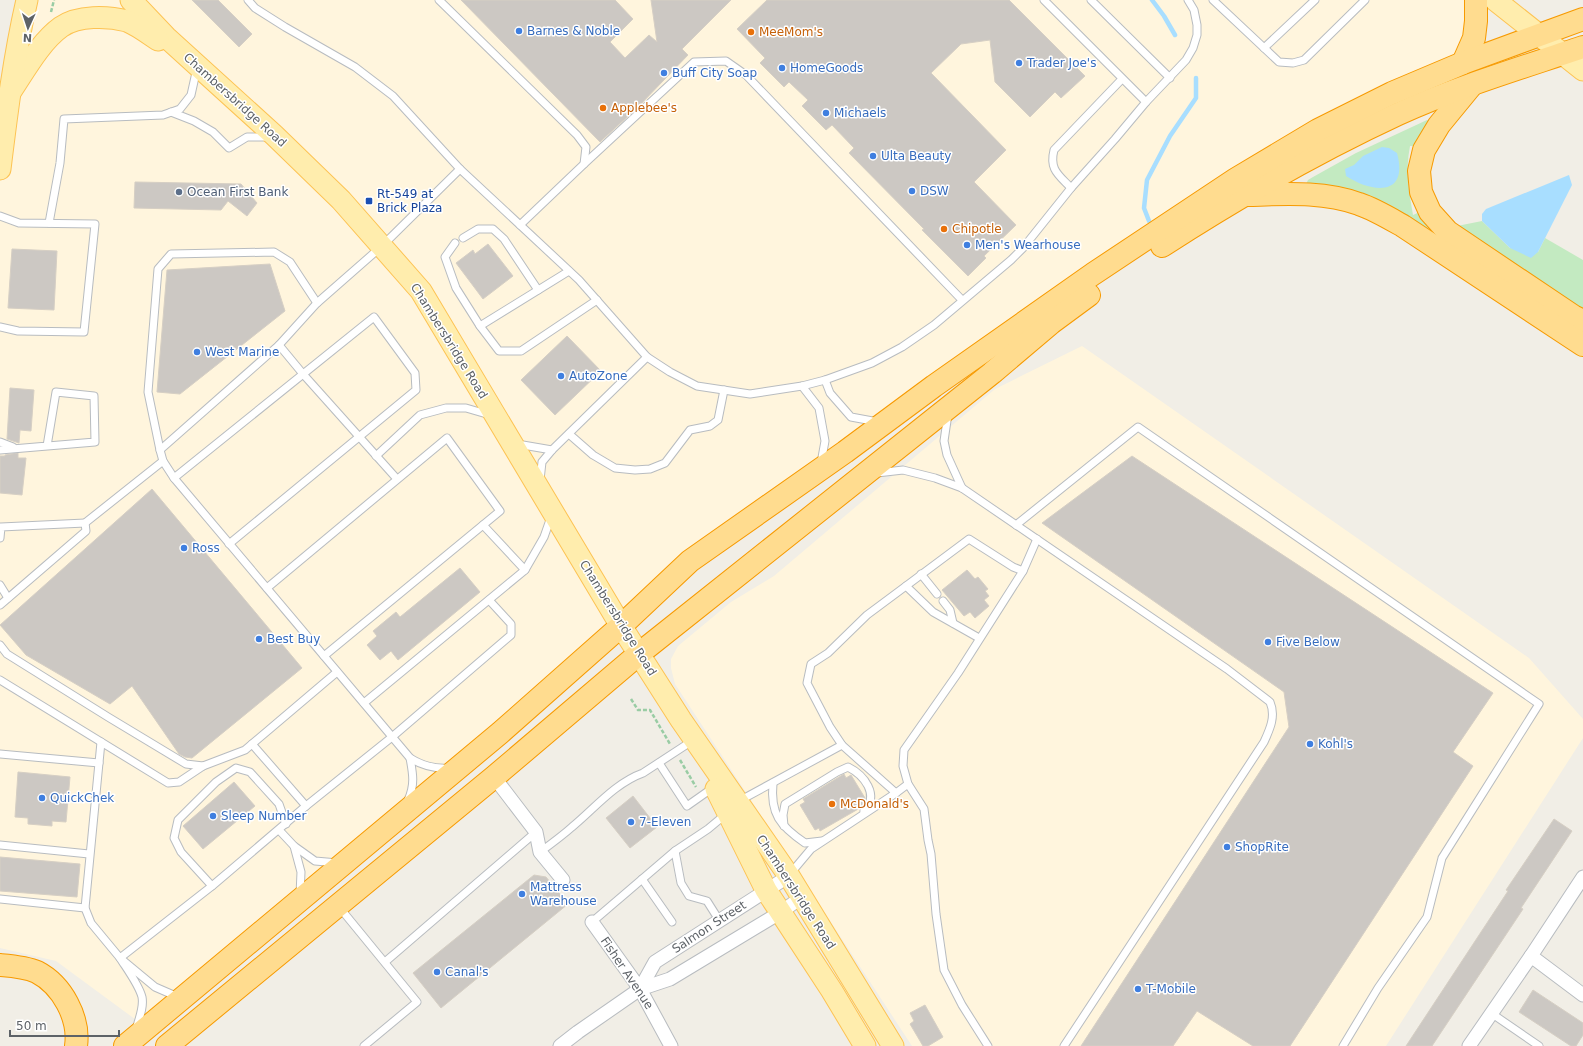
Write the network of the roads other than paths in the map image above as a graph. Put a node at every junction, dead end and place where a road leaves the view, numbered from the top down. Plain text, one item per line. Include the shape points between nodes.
1 (27, 0) edge
2 (131, 0) edge
3 (143, 0) edge
4 (248, 0) edge
5 (439, 0) edge
6 (1044, 0) edge
7 (1091, 0) edge
8 (1188, 0) edge
9 (1213, 0) edge
10 (1315, 0) edge
11 (1365, 0) edge
12 (1476, 0) edge
13 (1494, 0) edge
14 (1583, 19) edge
15 (1539, 35) junction
16 (166, 37) junction
17 (1264, 48) junction
18 (1573, 51) edge
19 (192, 61) junction
20 (1463, 63) junction
21 (1583, 70) edge
22 (1170, 78) junction
23 (1122, 79) junction
24 (1472, 85) junction
25 (9, 94) junction
26 (1146, 102) junction
27 (171, 112) junction
28 (277, 138) junction
29 (584, 164) junction
30 (0, 169) edge
31 (460, 169) junction
32 (1071, 188) junction
33 (1244, 195) junction
34 (0, 216) edge
35 (49, 223) junction
36 (520, 225) junction
37 (463, 238) dead end
38 (455, 243) dead end
39 (382, 246) junction
40 (569, 271) junction
41 (538, 290) junction
42 (597, 300) junction
43 (962, 300) junction
44 (317, 303) junction
45 (1583, 321) edge
46 (480, 326) junction
47 (0, 327) edge
48 (279, 345) junction
49 (1583, 345) edge
50 (647, 357) junction
51 (303, 374) junction
52 (825, 380) junction
53 (802, 386) junction
54 (724, 390) junction
55 (949, 407) junction
56 (497, 418) junction
57 (884, 424) junction
58 (569, 434) junction
59 (359, 437) junction
60 (0, 442) edge
61 (512, 443) junction
62 (47, 446) junction
63 (17, 448) junction
64 (0, 450) edge
65 (160, 450) junction
66 (552, 450) junction
67 (376, 456) junction
68 (163, 461) junction
69 (819, 470) junction
70 (863, 475) junction
71 (174, 478) junction
72 (397, 479) junction
73 (539, 488) junction
74 (962, 488) junction
75 (553, 511) junction
76 (85, 523) junction
77 (484, 525) junction
78 (1016, 525) junction
79 (0, 538) edge
80 (1037, 539) junction
81 (229, 544) junction
82 (525, 570) junction
83 (1024, 571) junction
84 (921, 574) junction
85 (0, 585) edge
86 (906, 586) junction
87 (266, 588) junction
88 (937, 594) dead end
89 (8, 598) junction
90 (489, 600) junction
91 (943, 601) dead end
92 (0, 605) edge
93 (953, 623) junction
94 (622, 626) junction
95 (979, 638) junction
96 (0, 645) edge
97 (640, 654) junction
98 (324, 656) junction
99 (337, 672) junction
100 (0, 680) edge
101 (364, 703) junction
102 (681, 720) junction
103 (392, 737) junction
104 (101, 742) junction
105 (252, 744) junction
106 (842, 745) junction
107 (684, 747) junction
108 (0, 754) edge
109 (410, 758) junction
110 (99, 763) junction
111 (659, 763) junction
112 (203, 766) junction
113 (459, 768) junction
114 (494, 777) junction
115 (773, 783) junction
116 (908, 784) junction
117 (708, 792) junction
118 (896, 793) junction
119 (306, 806) junction
120 (732, 807) junction
121 (400, 816) junction
122 (857, 818) junction
123 (286, 824) junction
124 (784, 826) junction
125 (279, 830) junction
126 (536, 832) junction
127 (824, 840) junction
128 (0, 846) edge
129 (294, 846) junction
130 (675, 851) junction
131 (540, 852) junction
132 (89, 854) junction
133 (344, 863) junction
134 (789, 876) junction
135 (1583, 877) edge
136 (642, 879) junction
137 (563, 880) dead end
138 (212, 886) junction
139 (766, 890) junction
140 (802, 898) junction
141 (0, 899) edge
142 (299, 900) junction
143 (337, 905) junction
144 (85, 908) junction
145 (780, 912) junction
146 (719, 920) junction
147 (592, 922) joint
148 (672, 922) dead end
149 (1530, 956) junction
150 (120, 958) junction
151 (385, 962) junction
152 (0, 965) edge
153 (640, 989) junction
154 (1583, 995) edge
155 (182, 998) junction
156 (1491, 1013) junction
157 (129, 1043) edge
158 (76, 1046) edge
159 (167, 1046) edge
160 (364, 1046) edge
161 (560, 1046) edge
162 (671, 1046) edge
163 (865, 1046) edge
164 (893, 1046) edge
165 (988, 1046) edge
166 (1064, 1046) edge
167 (1343, 1046) edge
168 (1469, 1046) edge
169 (1539, 1046) edge

1 - 25 main road
2 - 16 main road, Chambersbridge Road
3 - 16 main road
4 - 31 lane via 255,8 285,27 355,67 393,96
5 - 29 lane via 577,135 586,146
6 - 23 lane
7 - 22 lane
8 - 22 lane via 1194,10 1197,35 1186,60
9 - 17 lane
10 - 17 lane
11 - 17 lane via 1304,60 1293,63 1279,62
12 - 20 highway via 1474,38
13 - 15 main road
14 - 15 highway
15 - 18 main road
15 - 20 highway
16 - 19 main road, Chambersbridge Road
18 - 21 main road
18 - 24 highway
19 - 25 main road via 128,22 100,17 85,18 62,26 48,39
19 - 27 lane via 191,94 180,109
19 - 28 main road, Chambersbridge Road
20 - 57 highway via 1392,93 1318,130 1236,179 1093,274
22 - 26 lane
23 - 26 lane
23 - 32 lane via 1054,150 1051,160 1053,168
24 - 33 highway via 1399,114
24 - 45 highway via 1439,125 1424,150 1419,170 1420,184 1430,212 1448,232
25 - 30 main road
26 - 32 lane
27 - 28 lane via 213,132 229,148 247,136
27 - 35 lane via 164,115 64,119 60,163
28 - 39 main road, Chambersbridge Road via 341,200
29 - 36 lane
29 - 43 lane via 694,62 726,61 746,75
31 - 36 lane
31 - 39 lane
32 - 43 lane via 1023,248 998,272
33 - 49 highway via 1331,196 1358,203 1403,226
33 - 55 highway via 1100,286
34 - 35 lane via 19,223
35 - 47 lane via 95,224 84,332 18,331
36 - 40 lane
37 - 41 lane via 478,229 493,229 504,239
38 - 46 lane via 445,257 456,288
39 - 44 lane
39 - 56 main road, Chambersbridge Road via 421,291
40 - 41 lane
40 - 42 lane
41 - 46 lane
42 - 46 lane via 521,351 499,350
42 - 50 lane
43 - 52 lane via 934,325 902,347 872,363
44 - 48 lane
44 - 65 lane via 290,262 274,252 171,254 158,269 148,392
48 - 51 lane
48 - 65 lane
50 - 54 lane via 698,386
50 - 58 lane
51 - 59 lane
51 - 59 lane via 374,317 415,373 416,390
51 - 71 lane
52 - 53 lane
52 - 57 lane via 830,393 851,417
53 - 54 lane via 750,394
53 - 69 lane via 819,408 825,441
54 - 58 lane via 718,420 710,426 690,430 665,463 650,469 615,468 593,455
55 - 70 highway
55 - 74 lane via 944,441 947,455
56 - 61 main road, Chambersbridge Road
56 - 67 lane via 466,408 446,408 420,415
57 - 69 highway
58 - 66 lane
59 - 67 lane
59 - 81 lane
60 - 63 lane
61 - 66 lane
61 - 73 main road, Chambersbridge Road
62 - 62 lane via 95,442 94,396 56,392
62 - 63 lane
63 - 64 lane
65 - 68 lane
66 - 73 lane via 542,462
67 - 72 lane
68 - 71 lane
68 - 76 lane
69 - 94 highway via 690,561
70 - 74 lane via 903,470
70 - 97 highway
71 - 81 lane
72 - 77 lane via 447,438 500,511
72 - 87 lane
73 - 75 main road, Chambersbridge Road
74 - 78 lane
75 - 82 lane via 544,537
75 - 94 main road, Chambersbridge Road
76 - 79 lane via 1,527
76 - 89 lane via 86,531
77 - 82 lane
77 - 98 lane
78 - 80 lane
78 - 167 lane via 1138,427 1539,704 1442,858 1427,917 1378,988
80 - 83 lane
80 - 166 lane via 1227,669 1270,702 1273,708 1272,723 1264,742
81 - 87 lane
82 - 90 lane
83 - 84 lane via 1013,567 969,539
83 - 95 lane
84 - 86 lane
84 - 88 lane
85 - 89 lane
86 - 93 lane via 933,612
86 - 106 lane via 867,615 828,653 812,664 807,683
87 - 98 lane
89 - 92 lane
90 - 101 lane
90 - 103 lane via 511,624 511,635
91 - 93 lane via 950,610
93 - 95 lane
94 - 97 main road, Chambersbridge Road
94 - 113 highway
95 - 116 lane via 958,673 904,750 903,766
96 - 112 lane via 7,654 186,764
97 - 102 main road, Chambersbridge Road
97 - 114 highway
98 - 99 lane
99 - 101 lane
99 - 105 lane
100 - 104 lane
101 - 103 lane
102 - 107 main road, Chambersbridge Road
102 - 120 main road, Chambersbridge Road
103 - 109 lane
103 - 119 lane
104 - 110 lane
104 - 112 lane via 168,783 179,782
105 - 112 lane via 245,750
105 - 119 lane
106 - 115 lane
106 - 118 lane
107 - 111 lane
107 - 117 main road, Chambersbridge Road
108 - 110 lane
109 - 113 lane via 421,765 436,769
109 - 121 lane via 413,790
110 - 132 lane
111 - 117 lane via 687,806
111 - 131 lane via 613,791
113 - 121 highway
114 - 126 street
114 - 143 highway
115 - 120 lane
115 - 124 lane via 772,795 776,816
116 - 118 lane
116 - 165 lane via 924,810 944,970
117 - 120 main road, Chambersbridge Road
118 - 122 lane
119 - 123 lane
120 - 130 lane via 708,829
120 - 134 main road, Chambersbridge Road
120 - 139 main road, Chambersbridge Road
121 - 133 highway
122 - 124 lane via 868,807 871,799 870,790 862,776 848,767 785,804
122 - 127 lane
123 - 125 lane
123 - 138 lane via 278,804 250,772 236,768 216,782 178,820 174,838 181,852
124 - 127 lane via 804,843
125 - 129 lane
125 - 138 lane
126 - 131 street
126 - 151 lane
127 - 134 lane via 811,849
128 - 132 lane
129 - 133 lane via 316,861
129 - 142 lane via 301,872
130 - 136 lane
130 - 146 lane via 681,883 689,896 707,901
131 - 137 street
132 - 144 lane
133 - 142 highway
134 - 139 street, Salmon Street
134 - 140 main road, Chambersbridge Road
135 - 149 street
136 - 147 lane
136 - 148 lane
138 - 150 lane
139 - 145 main road, Chambersbridge Road
139 - 146 street, Salmon Street
140 - 145 street, Salmon Street
140 - 164 main road, Chambersbridge Road
141 - 144 lane
142 - 155 highway
143 - 151 lane
143 - 159 highway
144 - 150 lane via 91,923
145 - 153 street, Salmon Street via 670,979
145 - 163 main road, Chambersbridge Road
146 - 153 street, Salmon Street via 655,962
147 - 153 street, Fisher Avenue
149 - 154 street
149 - 156 street
150 - 155 lane via 155,987
150 - 157 lane via 142,998 141,1013
151 - 160 lane via 417,1002
152 - 158 highway via 25,968 50,981 72,1014
153 - 161 street, Salmon Street
153 - 162 street, Fisher Avenue
155 - 157 highway
156 - 168 street
156 - 169 lane

